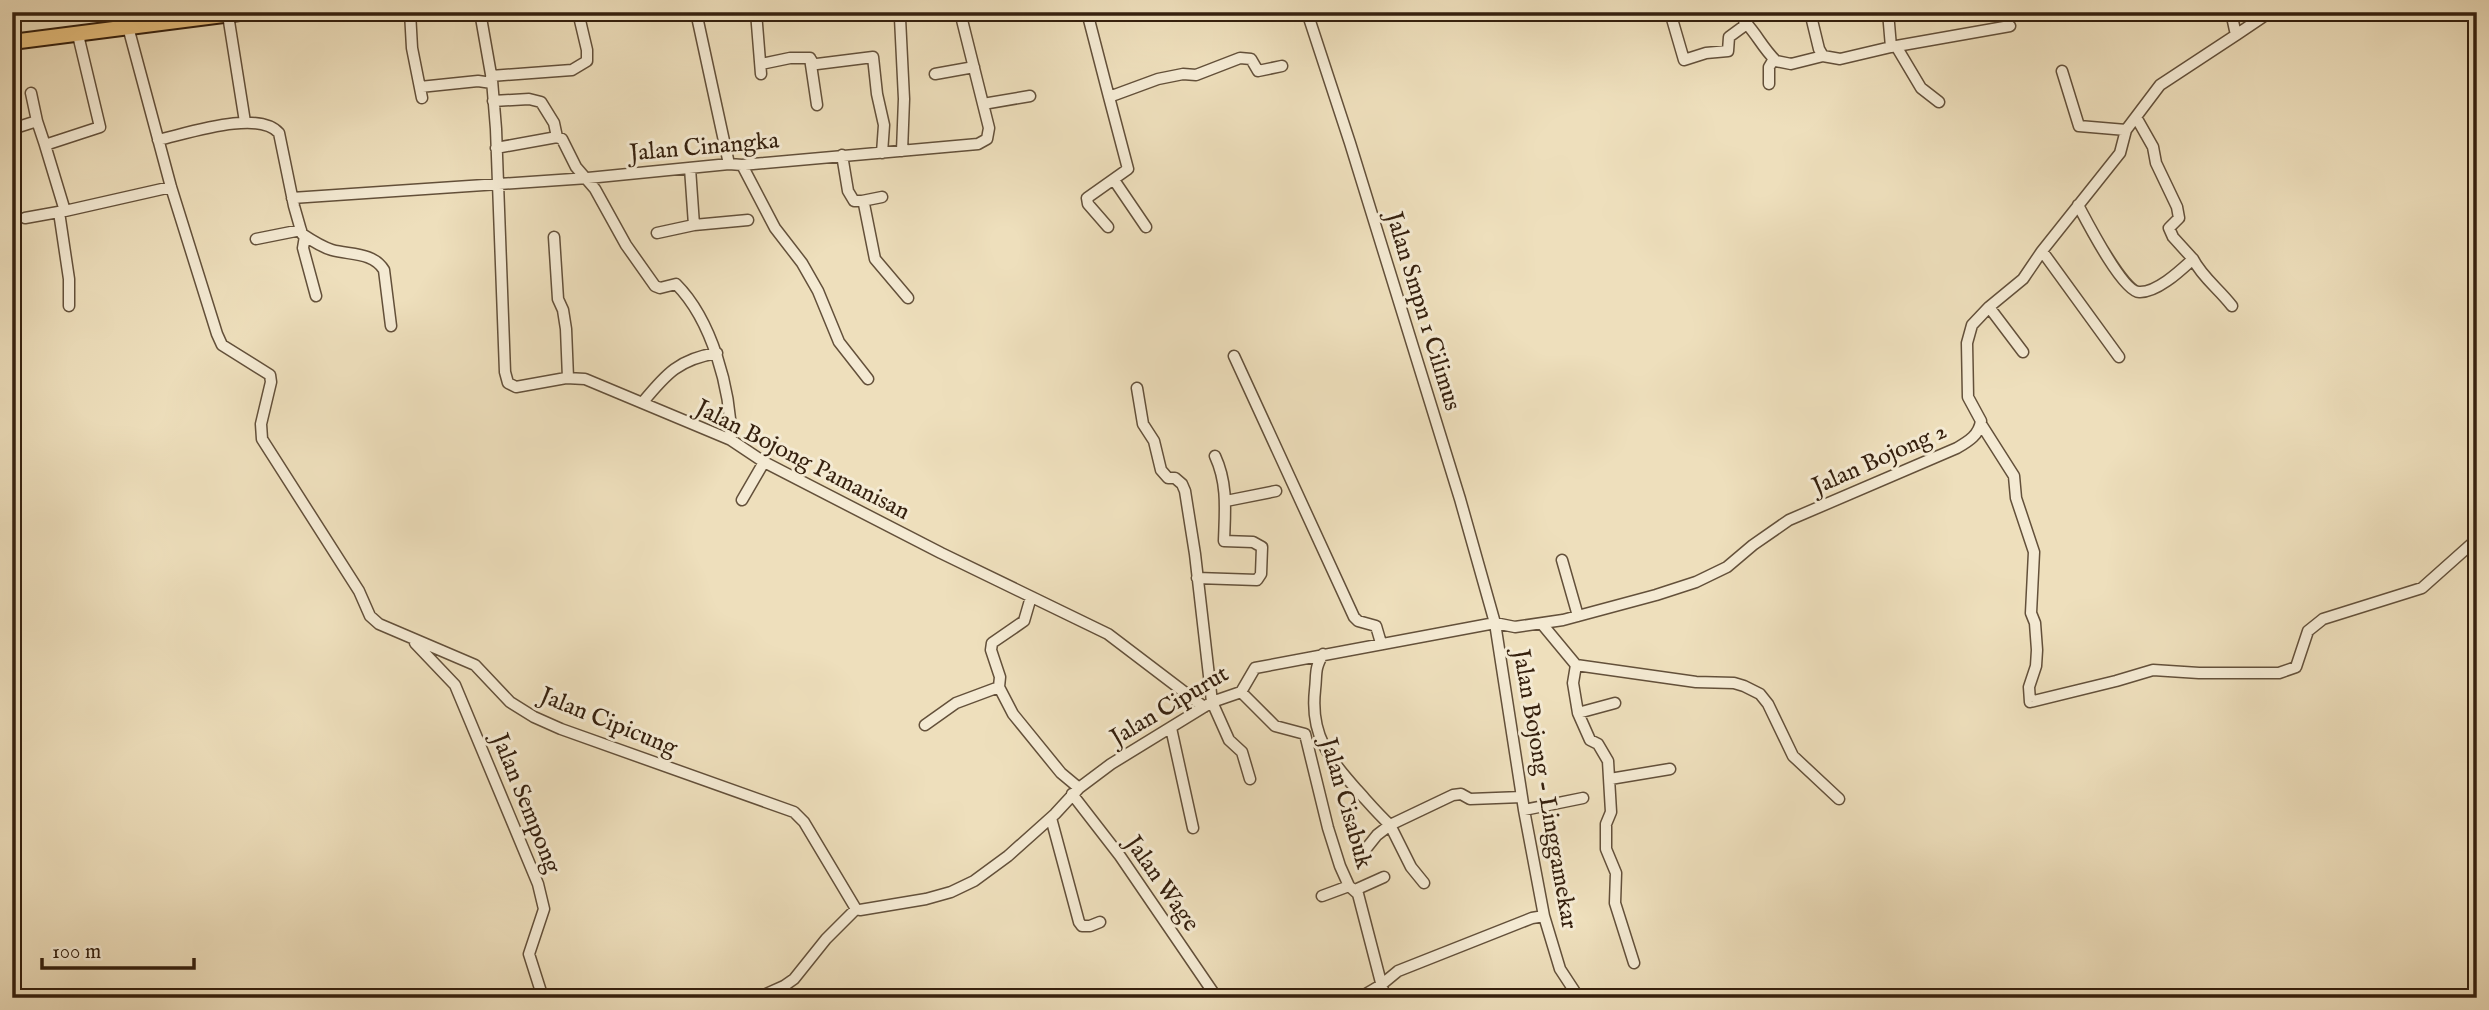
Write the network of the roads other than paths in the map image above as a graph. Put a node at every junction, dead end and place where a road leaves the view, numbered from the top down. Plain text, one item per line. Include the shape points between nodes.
1 (124, 12) edge
2 (247, 12) edge
3 (410, 12) edge
4 (480, 12) edge
5 (579, 12) edge
6 (696, 12) edge
7 (756, 12) edge
8 (961, 12) edge
9 (1087, 12) edge
10 (1307, 12) edge
11 (1670, 12) edge
12 (1810, 12) edge
13 (1888, 12) edge
14 (2231, 12) edge
15 (2270, 12) edge
16 (228, 15) junction
17 (1746, 17) edge
18 (900, 18) dead end
19 (2010, 26) dead end
20 (130, 28) junction
21 (78, 35) junction
22 (2236, 35) junction
23 (12, 42) edge
24 (1893, 46) junction
25 (1823, 56) junction
26 (810, 58) junction
27 (1776, 61) junction
28 (1282, 66) dead end
29 (974, 67) junction
30 (2062, 71) dead end
31 (935, 75) dead end
32 (491, 80) junction
33 (1769, 84) dead end
34 (420, 86) junction
35 (31, 93) dead end
36 (1030, 96) dead end
37 (1109, 97) junction
38 (422, 98) dead end
39 (493, 101) junction
40 (1939, 102) dead end
41 (983, 104) junction
42 (817, 106) dead end
43 (2136, 117) junction
44 (37, 121) junction
45 (245, 122) junction
46 (12, 129) edge
47 (2126, 130) junction
48 (557, 137) junction
49 (158, 140) junction
50 (45, 145) junction
51 (496, 148) junction
52 (902, 151) junction
53 (882, 153) junction
54 (842, 155) junction
55 (729, 164) junction
56 (742, 165) junction
57 (690, 168) junction
58 (588, 178) junction
59 (1114, 180) junction
60 (497, 183) junction
61 (171, 187) junction
62 (882, 197) dead end
63 (292, 198) junction
64 (862, 201) junction
65 (2078, 205) junction
66 (62, 211) junction
67 (25, 218) dead end
68 (748, 220) dead end
69 (694, 225) junction
70 (1108, 227) dead end
71 (1146, 228) dead end
72 (303, 233) junction
73 (657, 233) dead end
74 (554, 237) dead end
75 (256, 239) dead end
76 (2042, 251) junction
77 (2193, 259) junction
78 (316, 296) dead end
79 (908, 298) dead end
80 (69, 306) dead end
81 (2232, 306) dead end
82 (1989, 307) junction
83 (391, 326) dead end
84 (2023, 352) dead end
85 (717, 353) junction
86 (1234, 356) dead end
87 (2119, 357) dead end
88 (568, 378) junction
89 (868, 379) dead end
90 (1138, 388) dead end
91 (643, 402) junction
92 (1981, 424) junction
93 (731, 440) junction
94 (1215, 456) dead end
95 (764, 462) junction
96 (1276, 491) dead end
97 (742, 500) dead end
98 (1226, 501) junction
99 (2477, 539) edge
100 (1562, 560) dead end
101 (1196, 578) junction
102 (1031, 597) junction
103 (1578, 616) junction
104 (1495, 623) junction
105 (1542, 624) junction
106 (1381, 643) junction
107 (417, 645) junction
108 (1323, 654) junction
109 (1576, 666) junction
110 (999, 687) junction
111 (1241, 692) junction
112 (1615, 703) dead end
113 (1208, 704) junction
114 (1578, 713) junction
115 (925, 725) dead end
116 (1171, 728) junction
117 (1670, 769) dead end
118 (1250, 779) dead end
119 (1610, 779) junction
120 (1075, 791) junction
121 (1522, 797) junction
122 (1583, 798) dead end
123 (1839, 799) dead end
124 (1524, 810) junction
125 (1051, 818) junction
126 (1390, 825) junction
127 (1193, 828) dead end
128 (1361, 855) dead end
129 (1384, 877) dead end
130 (1424, 883) dead end
131 (1352, 888) junction
132 (1322, 896) dead end
133 (856, 909) junction
134 (1544, 916) junction
135 (1100, 922) dead end
136 (1634, 963) dead end
137 (1381, 985) junction
138 (542, 998) edge
139 (757, 998) edge
140 (1217, 998) edge
141 (1359, 998) edge
142 (1385, 998) edge
143 (1580, 998) edge

1 - 20 street
2 - 16 highway
3 - 34 street
4 - 32 street, Jalan Bojong Pamanisan
5 - 32 street via 587,61 572,70
6 - 55 street
7 - 26 street via 761,69 790,58
8 - 29 street, Jalan Cinangka
9 - 37 street
10 - 104 street, Jalan Smpn 1 Cilimus
11 - 17 street via 1683,60 1728,51 1729,37
12 - 25 street
13 - 24 street
14 - 22 street
15 - 22 street, Jalan Bojong 2
16 - 20 highway
16 - 45 street
17 - 27 street via 1761,47
18 - 52 street
19 - 24 street
20 - 21 highway
20 - 49 street
21 - 23 highway
21 - 50 street via 100,127
22 - 43 street, Jalan Bojong 2 via 2160,85
24 - 25 street via 1840,59
24 - 40 street via 1922,88
25 - 27 street via 1791,64
26 - 42 street
26 - 53 street via 817,64 873,57 884,125
27 - 33 street via 1769,67
28 - 37 street via 1258,71 1251,59 1240,58 1200,74 1158,79
29 - 31 street
29 - 41 street, Jalan Cinangka
30 - 47 street via 2079,126
32 - 34 street
32 - 39 street, Jalan Bojong Pamanisan
34 - 38 street
35 - 44 street
36 - 41 street
37 - 59 street via 1128,167
39 - 48 street via 541,103
39 - 51 street, Jalan Bojong Pamanisan
41 - 52 street, Jalan Cinangka via 989,128 984,142
43 - 47 street, Jalan Bojong 2
43 - 77 street via 2177,207 2179,218 2169,228
44 - 46 street
44 - 50 street
45 - 49 street
45 - 63 street via 279,133
47 - 65 street, Jalan Bojong 2 via 2120,153
48 - 51 street
48 - 58 street
49 - 61 street
50 - 66 street
51 - 60 street, Jalan Bojong Pamanisan
52 - 53 street, Jalan Cinangka
53 - 54 street, Jalan Cinangka
54 - 56 street, Jalan Cinangka
54 - 64 street via 849,195
55 - 56 street, Jalan Cinangka
55 - 57 street, Jalan Cinangka
56 - 89 street via 775,228 818,291 839,342
57 - 58 street, Jalan Cinangka
57 - 69 street
58 - 60 street, Jalan Cinangka
58 - 85 street via 654,286 679,287
59 - 70 street via 1087,198
59 - 71 street
60 - 63 street, Jalan Cinangka
60 - 88 street, Jalan Bojong Pamanisan via 506,379 516,387
61 - 66 street
61 - 107 street, Jalan Cipicung via 222,345 270,375 260,434 274,461 370,616
62 - 64 street
63 - 72 street
64 - 79 street via 875,259
65 - 76 street, Jalan Bojong 2
65 - 77 street via 2131,290 2139,293 2172,278
66 - 67 street
66 - 80 street
68 - 69 street
69 - 73 street
72 - 75 street
72 - 78 street
72 - 83 street via 327,248 373,258 380,264
74 - 88 street
76 - 82 street, Jalan Bojong 2 via 2017,286
76 - 87 street
77 - 81 street via 2200,273
82 - 84 street
82 - 92 street, Jalan Bojong 2 via 1972,325 1967,344 1968,397
85 - 91 street via 700,355 668,372
85 - 93 street
86 - 106 street via 1354,617 1376,626
88 - 91 street, Jalan Bojong Pamanisan via 601,384
90 - 101 street via 1143,424 1154,441 1161,470 1185,491
91 - 93 street, Jalan Bojong Pamanisan
92 - 99 street via 2014,476 2016,498 2034,552 2031,613 2037,649 2030,702 2153,670 2279,673 2296,667 2308,631 2323,619 2422,588
92 - 103 street, Jalan Bojong 2 via 1972,439 1956,448 1794,519 1727,567 1696,582
93 - 95 street, Jalan Bojong Pamanisan
94 - 98 street
95 - 97 street
95 - 102 street, Jalan Bojong Pamanisan
96 - 98 street
98 - 101 street via 1224,541 1253,542 1262,547 1261,574 1256,580
100 - 103 street
101 - 113 street
102 - 110 street, Jalan Wage via 1024,621 992,643
102 - 113 street, Jalan Bojong Pamanisan via 1108,634
103 - 105 street, Jalan Bojong 2
104 - 105 street, Jalan Bojong 2 via 1515,627
104 - 106 street, Jalan Cipurut
104 - 121 street, Jalan Bojong - Linggamekar
105 - 109 street
106 - 108 street, Jalan Cipurut
107 - 133 street, Jalan Cipicung via 475,665 510,702 543,721 794,813
107 - 138 street, Jalan Sempong via 455,685 538,884 544,909 528,954
108 - 111 street, Jalan Cipurut via 1255,668
108 - 126 street via 1316,667 1313,705 1321,738 1334,764
109 - 114 street via 1573,683
109 - 123 street via 1734,682 1760,694 1793,756
110 - 115 street via 956,703
110 - 120 street, Jalan Wage via 1013,714
111 - 113 street, Jalan Cipurut
111 - 131 street, Jalan Cisabuk via 1275,726 1305,734 1328,828
112 - 114 street
113 - 116 street, Jalan Cipurut
113 - 118 street via 1228,740 1241,752
114 - 119 street via 1590,740 1606,756
116 - 120 street, Jalan Cipurut
116 - 127 street
117 - 119 street
119 - 136 street via 1606,849 1616,873 1615,903
120 - 125 street, Jalan Cipurut
120 - 140 street, Jalan Wage
121 - 124 street, Jalan Bojong - Linggamekar
121 - 126 street via 1452,795
122 - 124 street
124 - 134 street, Jalan Bojong - Linggamekar
125 - 133 street, Jalan Cipurut via 1008,856 951,892
125 - 135 street via 1079,922 1082,926
126 - 128 street
126 - 130 street
129 - 131 street
131 - 132 street
131 - 137 street, Jalan Cisabuk
133 - 139 street via 794,979
134 - 137 street via 1398,971
134 - 143 street, Jalan Bojong - Linggamekar via 1560,969
137 - 141 street
137 - 142 street, Jalan Cisabuk

